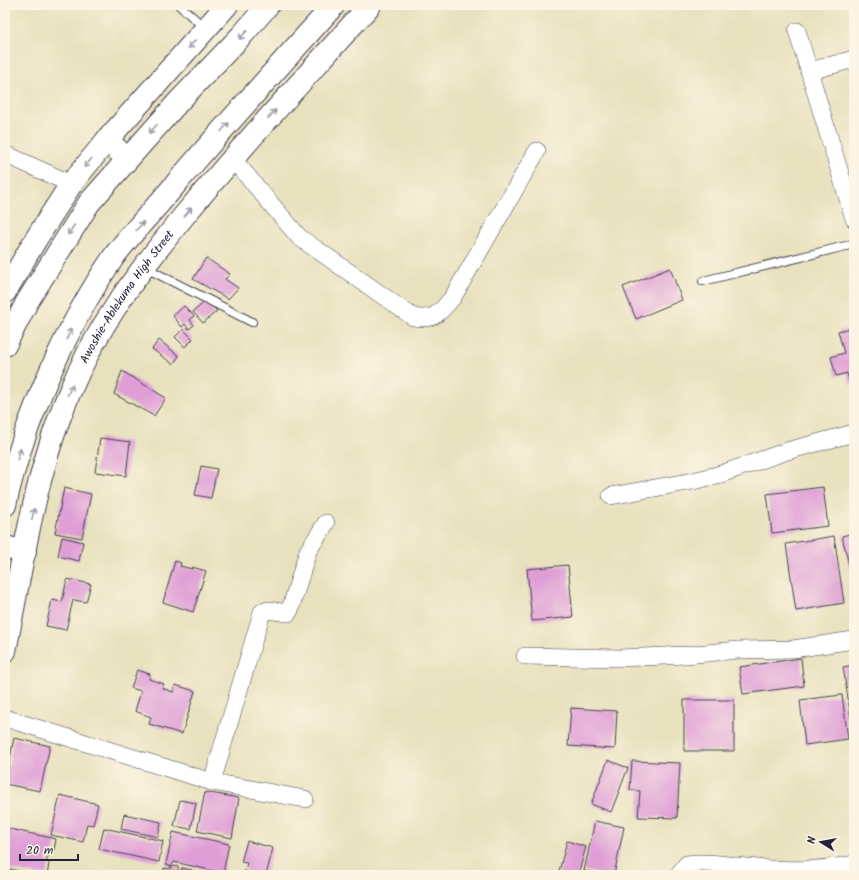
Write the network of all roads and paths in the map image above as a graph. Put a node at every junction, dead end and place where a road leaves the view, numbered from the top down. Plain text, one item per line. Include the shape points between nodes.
1 (179, 5) edge
2 (227, 5) edge
3 (268, 5) edge
4 (334, 5) edge
5 (370, 5) edge
6 (206, 29) junction
7 (797, 31) dead end
8 (854, 59) edge
9 (810, 71) junction
10 (107, 140) junction
11 (537, 151) dead end
12 (5, 154) edge
13 (232, 158) junction
14 (127, 159) junction
15 (71, 184) junction
16 (854, 219) edge
17 (854, 244) edge
18 (144, 267) junction
19 (703, 281) dead end
20 (5, 292) edge
21 (252, 322) dead end
22 (5, 345) edge
23 (854, 433) edge
24 (611, 496) dead end
25 (5, 505) edge
26 (326, 523) dead end
27 (15, 550) edge
28 (854, 640) edge
29 (5, 651) edge
30 (526, 656) dead end
31 (5, 718) edge
32 (212, 782) junction
33 (305, 799) dead end
34 (854, 864) edge
35 (815, 873) edge
36 (678, 875) edge

1 - 6 lane
2 - 6 street
3 -> 14 street
25 -> 4 street via 21,449 43,390 75,319 116,255
13 -> 5 street, Awoshie-Ablekuma High Street
6 -> 10 street
7 - 9 street
8 - 9 street
9 - 16 street
10 - 14 street
10 -> 15 street
11 - 13 street via 453,297 439,314 425,319 413,317 299,236
12 - 15 street
18 -> 13 street, Awoshie-Ablekuma High Street
14 -> 22 street via 89,203 61,245
15 - 20 street
17 - 19 lane
18 - 21 lane
27 -> 18 street, Awoshie-Ablekuma High Street via 68,395 94,342 121,296
23 - 24 street via 700,479
26 - 32 street via 308,551 288,613 268,610 262,612
27 - 29 street, Awoshie-Ablekuma High Street
28 - 30 street via 793,649 738,650 686,655 620,658
31 - 32 street
32 - 33 street
34 - 35 street
35 - 36 street via 698,863 687,864

